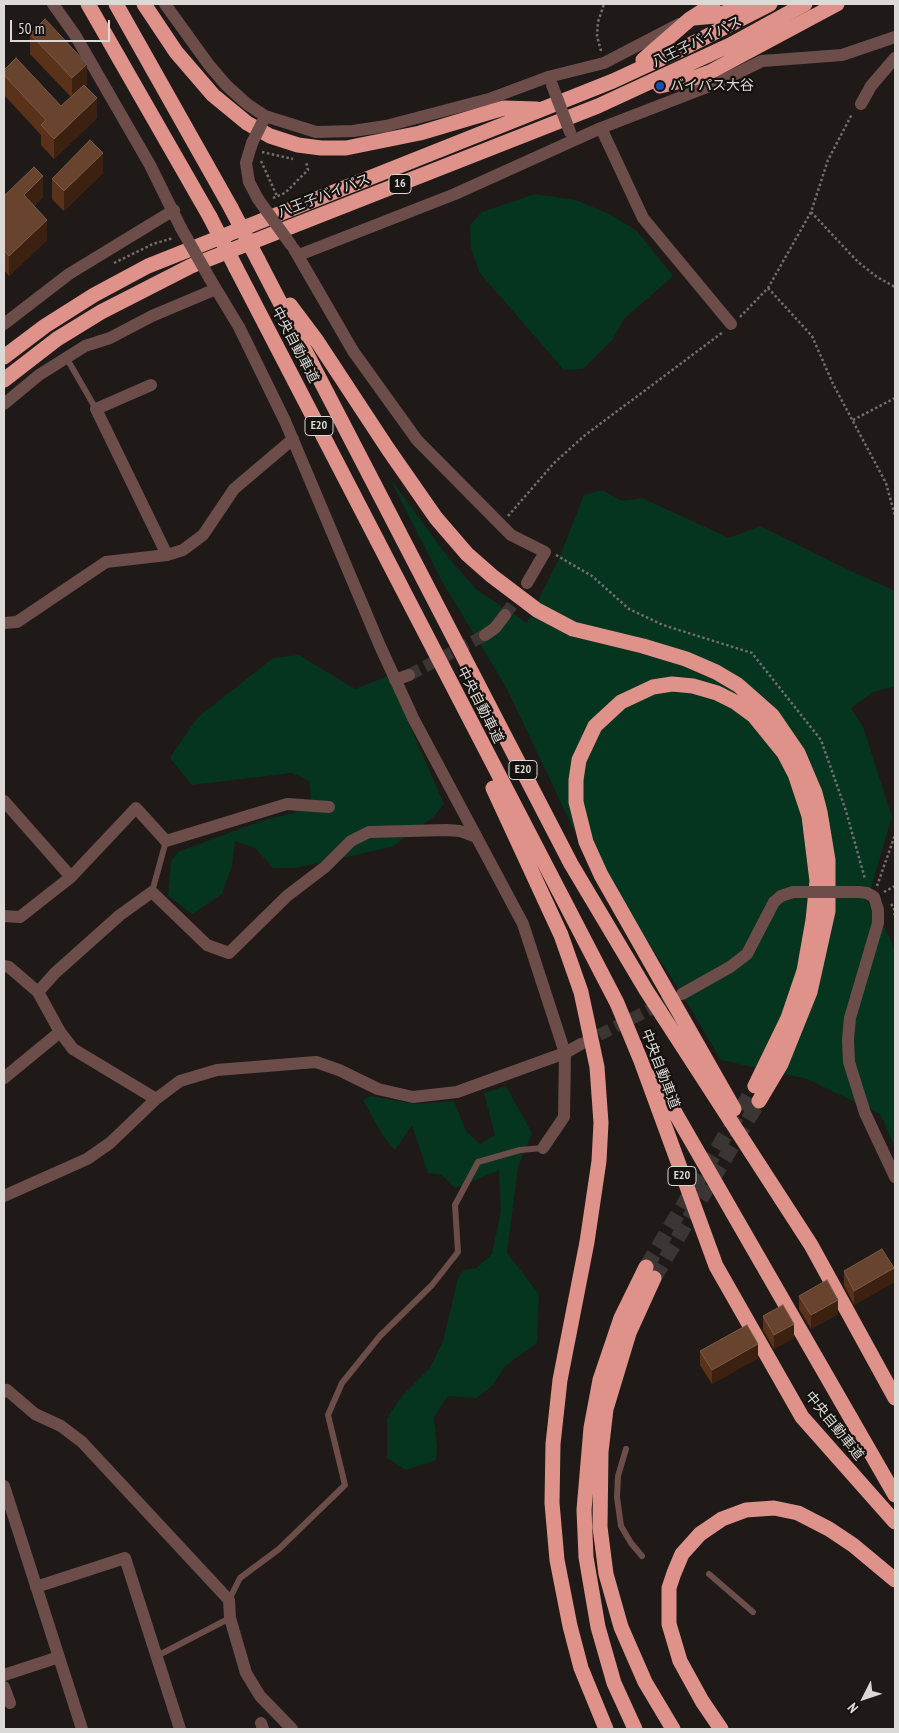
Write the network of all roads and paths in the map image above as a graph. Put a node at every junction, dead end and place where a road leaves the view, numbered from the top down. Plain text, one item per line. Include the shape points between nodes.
1 (52, 4) edge
2 (88, 4) edge
3 (116, 4) edge
4 (144, 4) edge
5 (165, 4) edge
6 (604, 4) edge
7 (713, 4) edge
8 (749, 4) edge
9 (770, 4) edge
10 (805, 4) edge
11 (836, 4) edge
12 (690, 19) junction
13 (895, 37) edge
14 (895, 58) edge
15 (604, 63) junction
16 (712, 78) junction
17 (550, 81) junction
18 (614, 81) junction
19 (634, 91) junction
20 (861, 104) joint
21 (545, 109) junction
22 (264, 119) junction
23 (601, 128) junction
24 (571, 136) junction
25 (259, 158) dead end
26 (277, 196) dead end
27 (174, 210) junction
28 (811, 212) junction
29 (295, 250) junction
30 (267, 277) junction
31 (213, 284) junction
32 (895, 287) edge
33 (768, 288) junction
34 (4, 324) edge
35 (731, 324) junction
36 (4, 357) edge
37 (66, 357) junction
38 (4, 380) edge
39 (151, 384) dead end
40 (895, 398) edge
41 (4, 404) edge
42 (96, 409) junction
43 (853, 420) junction
44 (293, 439) junction
45 (895, 516) edge
46 (501, 525) junction
47 (167, 555) junction
48 (527, 583) tunnel mouth
49 (400, 584) junction
50 (506, 615) tunnel mouth
51 (4, 623) edge
52 (485, 635) tunnel mouth
53 (409, 675) tunnel mouth
54 (395, 680) junction
55 (4, 801) edge
56 (329, 807) dead end
57 (895, 835) edge
58 (476, 837) junction
59 (166, 841) junction
60 (71, 877) junction
61 (152, 892) junction
62 (874, 897) junction
63 (4, 916) edge
64 (4, 966) edge
65 (38, 992) junction
66 (682, 994) tunnel mouth
67 (60, 1032) junction
68 (631, 1036) junction
69 (581, 1044) tunnel mouth
70 (565, 1053) junction
71 (4, 1078) edge
72 (156, 1099) junction
73 (543, 1148) joint
74 (895, 1177) edge
75 (4, 1196) edge
76 (812, 1245) junction
77 (5, 1389) edge
78 (895, 1398) edge
79 (626, 1449) dead end
80 (4, 1486) edge
81 (895, 1495) edge
82 (895, 1522) edge
83 (642, 1556) dead end
84 (709, 1574) dead end
85 (895, 1580) edge
86 (36, 1587) junction
87 (229, 1600) junction
88 (753, 1612) dead end
89 (230, 1618) junction
90 (60, 1656) junction
91 (157, 1656) junction
92 (4, 1674) edge
93 (4, 1686) edge
94 (7, 1707) edge
95 (82, 1729) edge
96 (180, 1729) edge
97 (292, 1729) edge
98 (606, 1729) edge
99 (635, 1729) edge
100 (673, 1729) edge
101 (721, 1729) edge

1 - 27 street via 75,35
2 - 49 highway, 中央自動車道 / E20, bridge via 210,217
3 - 30 highway, 中央自動車道 / E20, bridge
4 - 21 highway via 176,52 213,95 247,123 270,136 298,145 346,148 420,133 504,108
5 - 22 street via 226,85
6 - 15 path via 598,22 598,36
7 - 12 highway
8 - 12 highway via 715,16
9 - 18 highway, 八王子バイパス / 16
10 - 19 highway, 八王子バイパス / 16 via 730,45
11 - 16 highway, 16
12 - 15 street
12 - 18 highway via 656,51
13 - 16 street via 842,55 762,61
14 - 20 street via 871,86
15 - 17 street
16 - 19 highway, 16 via 694,78
16 - 23 street
17 - 22 street via 386,126 354,131 316,132
17 - 24 street, bridge
18 - 21 highway, 八王子バイパス / 16
19 - 38 highway, 八王子バイパス / 16 via 192,266 101,312
20 - 28 path via 828,160
21 - 36 highway, 八王子バイパス / 16 via 148,266 78,305
22 - 29 street, bridge via 246,164 249,182
23 - 24 street
23 - 35 street via 643,218
24 - 29 street via 455,194
25 - 26 path
27 - 31 street, bridge
27 - 34 street via 69,274
28 - 32 path via 858,262
28 - 33 path
29 - 46 street via 353,350 411,432
30 - 76 highway, 中央自動車道 / E20 via 571,864 646,990
30 - 76 highway via 317,341 436,518 467,554 537,610 573,629 686,659 738,685 772,716 798,753 820,812 828,860 828,911 810,992 781,1064 757,1094 804,971 814,920 817,881 810,816 792,767 754,716 736,702 709,690 672,684 653,688 621,702 595,726 579,760 576,802 586,842 601,875
31 - 37 street via 110,338 85,346
31 - 44 street via 239,327
33 - 35 path
33 - 43 path via 812,336
35 - 46 path via 704,348 584,436 534,484
37 - 41 street
37 - 42 lane
39 - 42 street
40 - 43 path
42 - 47 street
43 - 45 path via 886,484
44 - 47 street via 234,489 203,535 183,550
44 - 54 street
46 - 48 street via 511,535 545,552
47 - 51 street via 106,562 17,622
49 - 68 highway, 中央自動車道 / E20 via 617,1003
49 - 98 highway via 562,934 594,1046 600,1105 599,1161 559,1388 552,1503 557,1560 570,1626 581,1668
50 - 52 street
53 - 54 street
54 - 58 street
55 - 60 street
56 - 59 street via 287,804
57 - 62 path
58 - 61 street via 446,830 368,832 351,841 325,867 287,896 228,954 207,945
58 - 70 street via 522,924
59 - 60 street via 136,808
59 - 61 lane
60 - 63 street via 20,917
61 - 65 street via 120,915
62 - 66 street, bridge via 859,892 792,892 782,896 774,902 747,954
62 - 74 street via 878,923 853,1005 848,1050 857,1093
64 - 65 street
65 - 67 street
67 - 71 street
67 - 72 street via 73,1049
68 - 81 highway
68 - 82 highway, 中央自動車道 / E20 via 716,1266 802,1417
69 - 70 street
70 - 72 street via 457,1092 413,1097 378,1089 316,1062 217,1070 180,1081
70 - 73 street via 564,1117
72 - 75 street via 110,1143 87,1159
73 - 87 lane via 520,1150 478,1162 455,1205 458,1252 432,1285 380,1336 342,1383 328,1415 345,1485 279,1549 240,1578
76 - 78 highway, 中央自動車道 / E20
77 - 87 street via 35,1414 61,1426 82,1442
79 - 83 lane via 618,1476 621,1526
80 - 86 street
84 - 88 lane
85 - 101 highway via 853,1545 798,1513 774,1508 746,1510 722,1519 700,1534 682,1554 674,1573 668,1596 669,1624 680,1661
86 - 90 street
86 - 91 street via 125,1558
87 - 89 street
89 - 91 lane
89 - 97 street via 246,1673 260,1696
90 - 92 street
90 - 95 street
91 - 96 street
93 - 94 street
99 - 100 highway via 614,1683 598,1627 586,1557 584,1510 590,1428 600,1380 621,1318 650,1272 606,1410 601,1452 600,1527 606,1574 621,1627 645,1682

